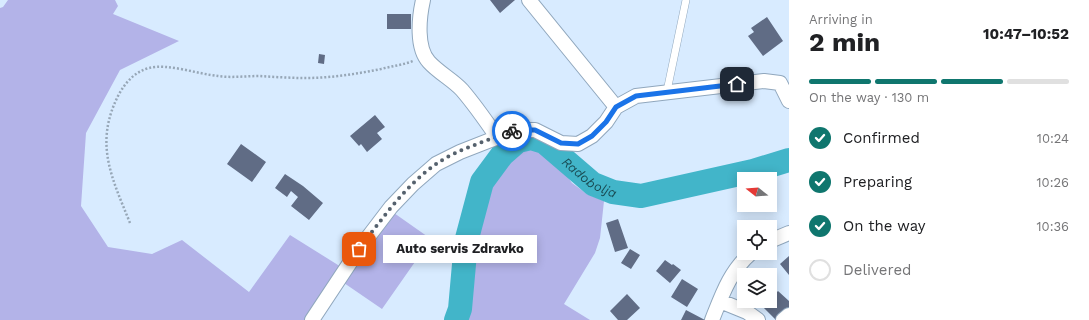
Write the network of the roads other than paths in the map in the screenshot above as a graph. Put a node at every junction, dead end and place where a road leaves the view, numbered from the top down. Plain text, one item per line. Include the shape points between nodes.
1 (422, 0) edge
2 (529, 0) edge
3 (686, 0) edge
4 (785, 82) edge
5 (667, 91) junction
6 (789, 101) edge
7 (616, 107) junction
8 (497, 137) junction
9 (789, 233) edge
10 (777, 238) edge
11 (743, 260) edge
12 (720, 301) junction
13 (789, 315) edge
14 (312, 320) edge
15 (712, 320) edge
16 (758, 320) edge
17 (783, 320) edge

1 - 8 street via 419,18 421,47 428,61 461,89
2 - 7 street
3 - 5 lane
4 - 5 street via 764,81
4 - 6 street
5 - 7 street via 636,96
7 - 8 street via 592,136 578,144 561,143 535,130 516,130
8 - 14 street via 436,164 413,184 391,207 359,249
9 - 10 street
11 - 12 street via 730,277
12 - 15 street
12 - 16 street via 747,312
13 - 17 street

